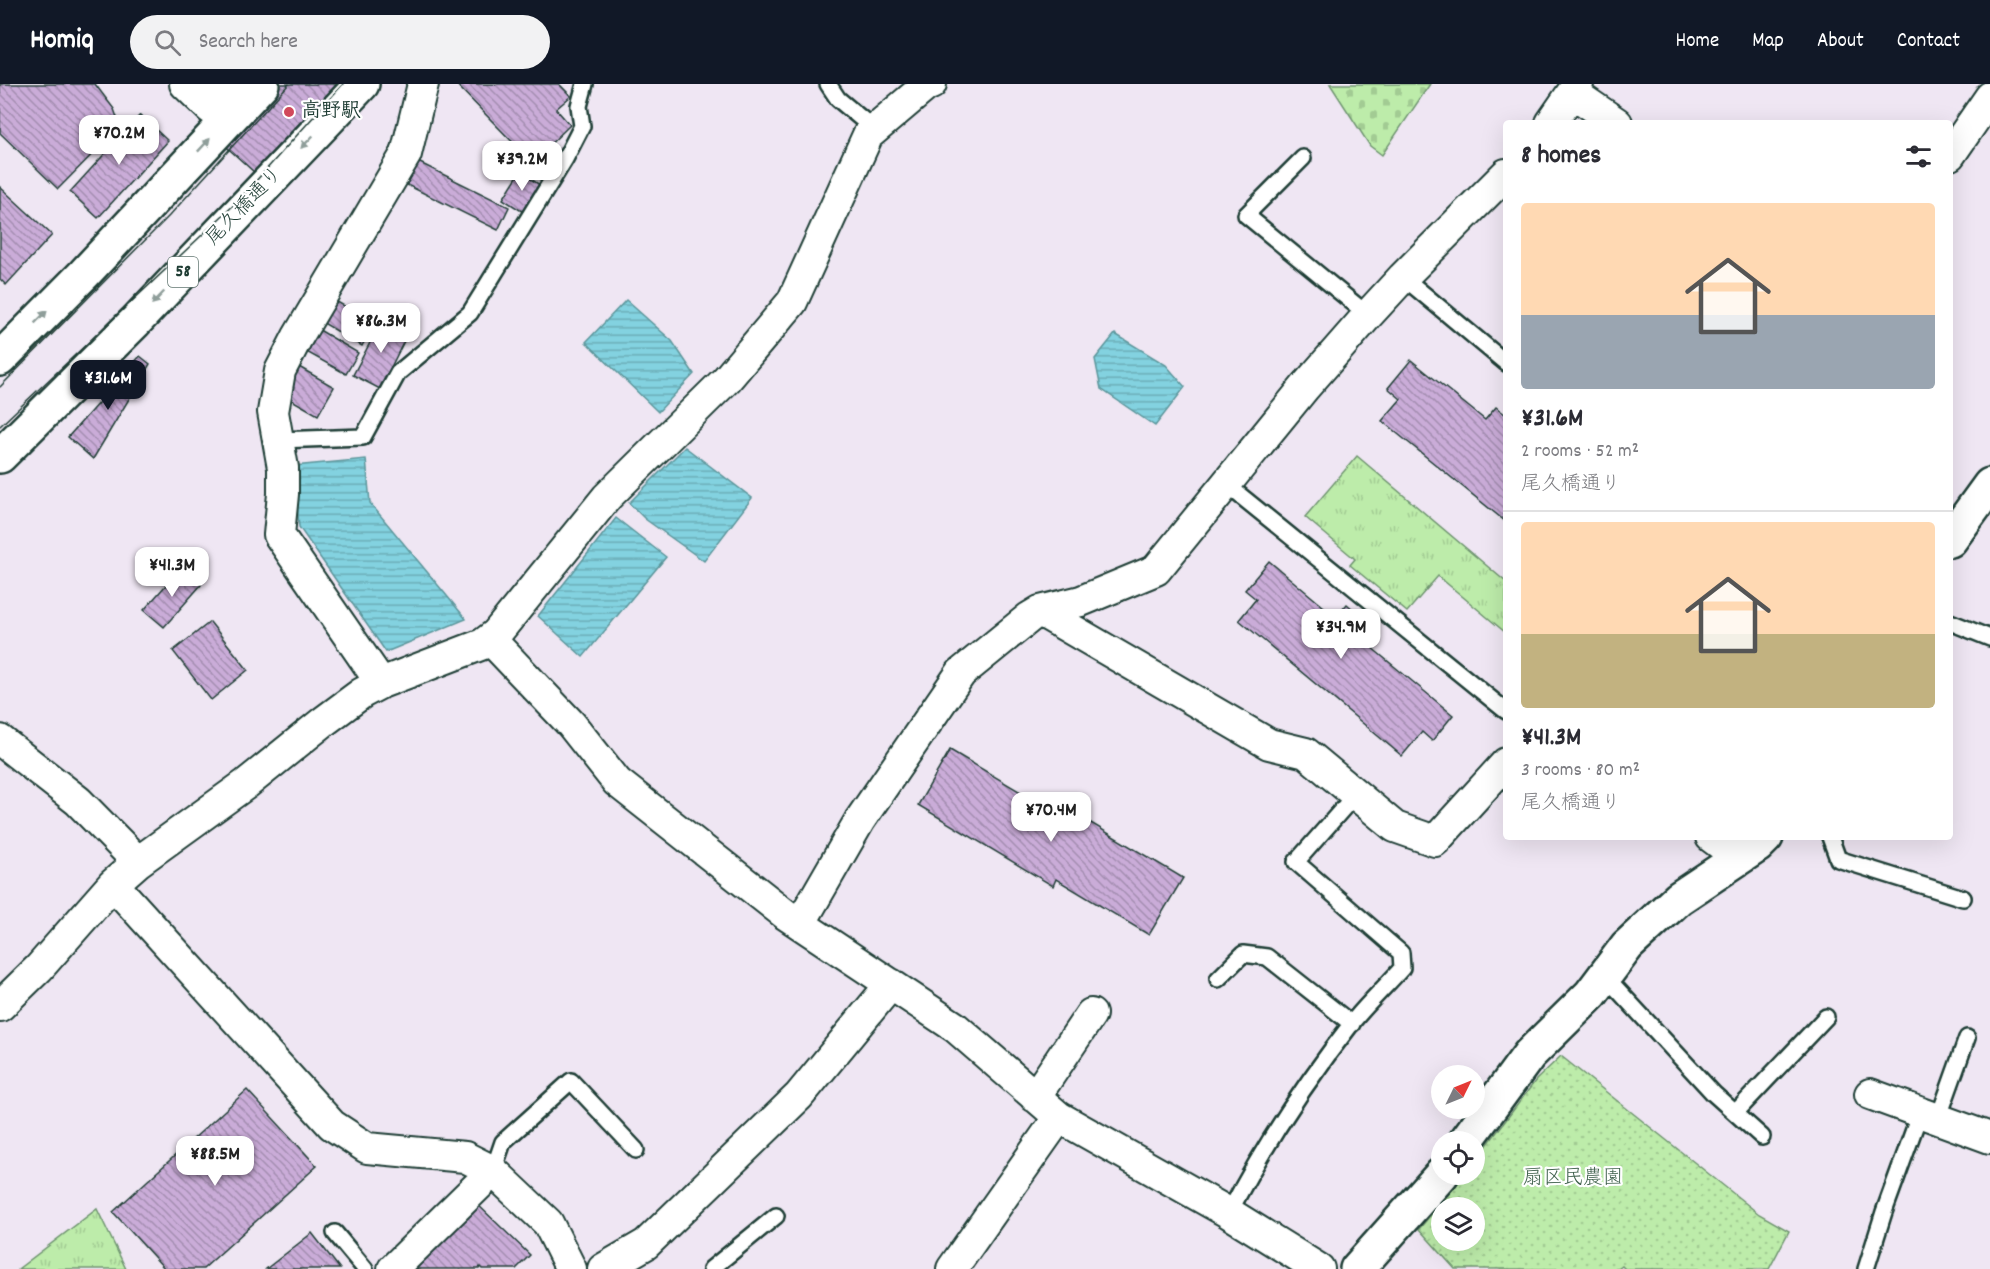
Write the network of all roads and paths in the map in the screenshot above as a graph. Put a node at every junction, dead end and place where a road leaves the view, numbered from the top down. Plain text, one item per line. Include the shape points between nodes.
1 (185, 84) edge
2 (262, 84) edge
3 (362, 84) edge
4 (423, 84) edge
5 (585, 84) edge
6 (828, 84) edge
7 (931, 84) edge
8 (1575, 88) edge
9 (1990, 97) edge
10 (228, 99) edge
11 (1553, 120) edge
12 (1613, 120) edge
13 (874, 130) junction
14 (1953, 151) edge
15 (1303, 158) dead end
16 (1503, 177) edge
17 (1403, 277) junction
18 (1368, 315) junction
19 (0, 359) edge
20 (1503, 360) edge
21 (278, 440) junction
22 (0, 456) edge
23 (1226, 484) junction
24 (1990, 485) edge
25 (1953, 536) edge
26 (1040, 611) junction
27 (1953, 623) edge
28 (1990, 638) edge
29 (490, 639) junction
30 (381, 683) junction
31 (1503, 709) edge
32 (0, 740) edge
33 (1503, 766) edge
34 (1354, 795) junction
35 (1715, 840) edge
36 (1763, 840) edge
37 (1831, 840) edge
38 (1739, 858) junction
39 (138, 862) junction
40 (113, 884) junction
41 (1963, 898) dead end
42 (800, 924) junction
43 (1605, 976) junction
44 (1218, 979) dead end
45 (891, 984) junction
46 (0, 1006) edge
47 (1091, 1014) dead end
48 (1826, 1017) dead end
49 (1352, 1024) junction
50 (1967, 1038) dead end
51 (1870, 1094) dead end
52 (1035, 1097) junction
53 (1736, 1112) junction
54 (1929, 1116) junction
55 (1059, 1118) junction
56 (1474, 1131) edge
57 (1762, 1137) dead end
58 (1990, 1138) edge
59 (636, 1150) dead end
60 (493, 1171) junction
61 (1432, 1185) edge
62 (1229, 1213) junction
63 (776, 1216) dead end
64 (335, 1233) dead end
65 (365, 1269) edge
66 (393, 1269) edge
67 (571, 1269) edge
68 (603, 1269) edge
69 (711, 1269) edge
70 (952, 1269) edge
71 (1319, 1269) edge
72 (1357, 1269) edge
73 (1866, 1269) edge

1 - 10 street via 212,109
2 - 10 main road
3 -> 22 main road, 尾久橋通り / 58 via 135,322
4 - 21 street via 406,154 280,371 273,412
5 - 21 lane via 579,106 582,126 566,159 470,313 399,373 363,437
6 - 13 lane via 838,99
7 - 13 street
8 - 11 street
8 - 12 street
9 - 14 street
19 -> 10 main road via 84,274
13 - 29 street via 868,135 792,302 727,379 607,497
15 - 18 lane via 1246,215
16 - 17 street
17 - 18 street
17 - 20 lane
18 - 23 street
21 - 30 street via 283,468 279,535
23 - 26 street via 1156,570 1081,601
23 - 31 lane
24 - 25 main road
26 - 34 street via 1269,744 1306,753
26 - 42 street via 961,673 860,820
27 - 28 lane
29 - 30 street
29 - 42 street via 571,724 618,782
30 - 39 street via 354,699
32 - 39 street via 78,801
33 - 34 street via 1435,841 1395,827
34 - 49 lane via 1296,862 1401,953 1402,968
35 - 38 street
36 - 38 main road
37 - 41 lane via 1838,859
38 - 43 main road via 1678,898 1628,946
39 - 40 street
40 - 46 street
40 - 60 street via 332,1125 367,1148 465,1158
42 - 45 street
43 - 53 lane via 1714,1094
43 - 56 main road via 1529,1055
44 - 49 lane via 1243,954 1267,957
45 - 52 street via 955,1027
45 - 68 street via 799,1096 646,1244
47 - 52 street
48 - 53 lane
49 - 62 lane via 1299,1097
50 - 54 lane
51 - 54 street
52 - 55 street
53 - 57 lane
54 - 58 street
54 - 73 lane via 1884,1212
55 - 62 street
55 - 70 street
59 - 60 lane via 571,1081 503,1142
60 - 66 street
60 - 67 street via 548,1222
61 - 72 main road
62 - 71 street
63 - 69 lane
64 - 65 lane

